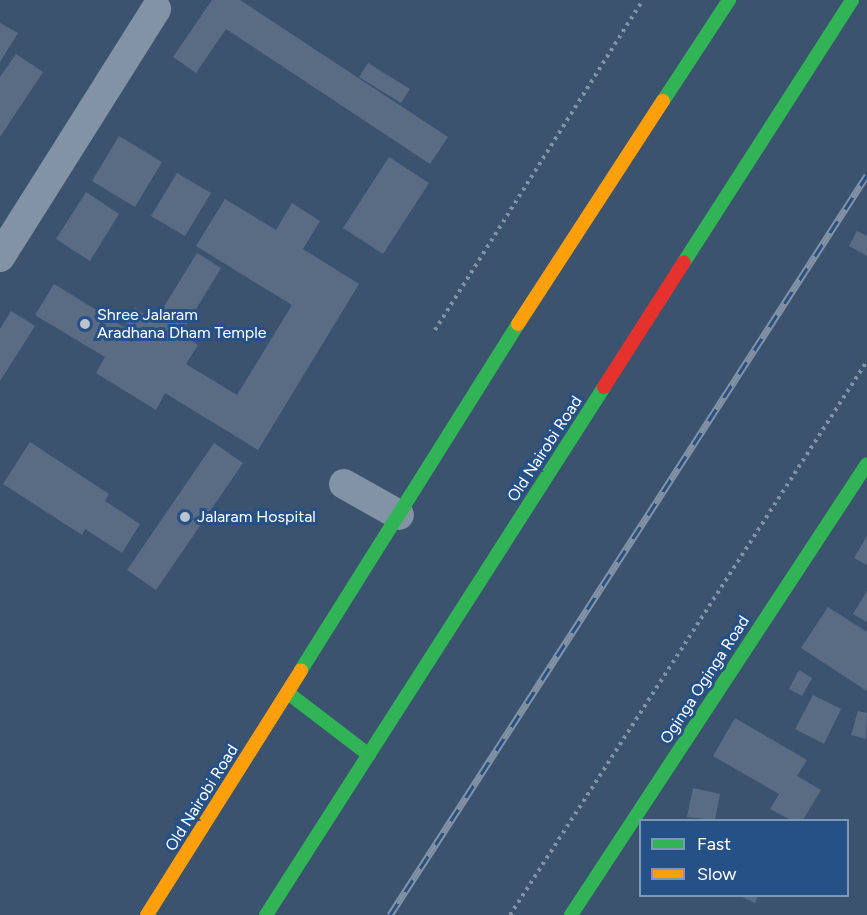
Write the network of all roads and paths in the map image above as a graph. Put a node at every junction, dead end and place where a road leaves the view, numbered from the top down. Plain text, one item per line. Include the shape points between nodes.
1 (643, 0) edge
2 (729, 0) edge
3 (852, 0) edge
4 (153, 3) edge
5 (0, 257) edge
6 (435, 330) dead end
7 (867, 361) edge
8 (867, 464) edge
9 (344, 484) dead end
10 (399, 515) junction
11 (288, 693) junction
12 (369, 755) junction
13 (579, 912) edge
14 (147, 915) edge
15 (266, 915) edge
16 (510, 915) edge

1 - 6 path
2 - 10 main road, Old Nairobi Road
3 - 12 main road, Old Nairobi Road
4 - 5 street
7 - 16 path
8 - 13 main road, Oginga Oginga Road
9 - 10 street
10 - 11 main road, Old Nairobi Road
11 - 12 main road
11 - 14 main road, Old Nairobi Road
12 - 15 main road, Old Nairobi Road

